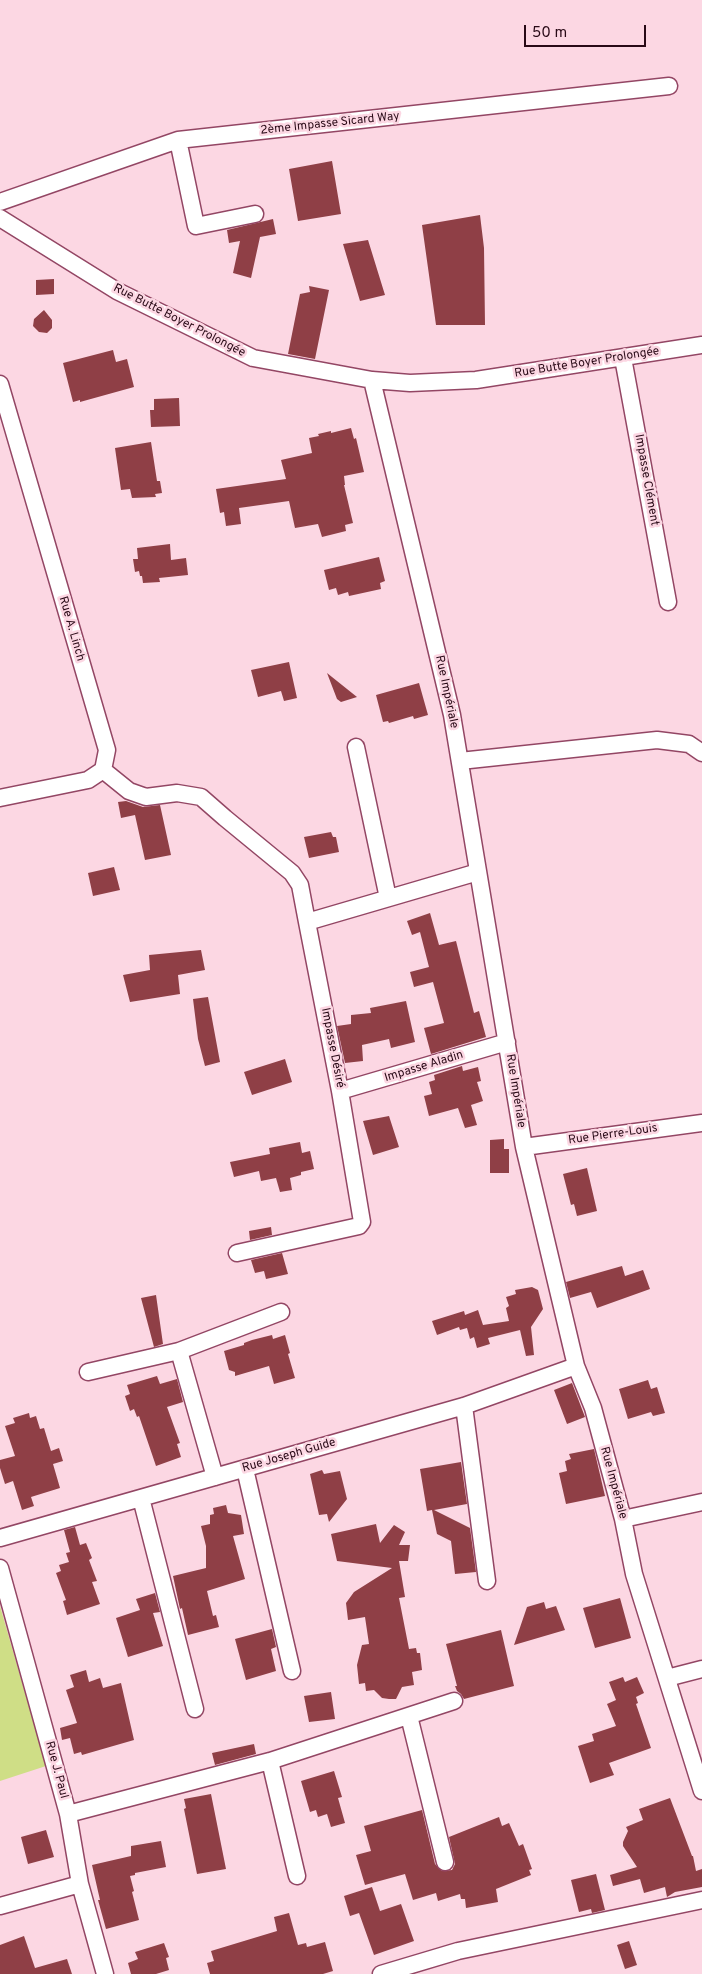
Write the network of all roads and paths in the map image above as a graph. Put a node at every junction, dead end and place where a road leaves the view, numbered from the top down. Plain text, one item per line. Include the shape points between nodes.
1 (668, 86) dead end
2 (178, 140) junction
3 (0, 202) edge
4 (255, 214) dead end
5 (0, 218) edge
6 (702, 345) edge
7 (623, 358) junction
8 (372, 380) junction
9 (0, 384) edge
10 (668, 602) dead end
11 (356, 747) dead end
12 (702, 753) edge
13 (460, 761) junction
14 (102, 770) junction
15 (0, 798) edge
16 (478, 872) junction
17 (388, 898) junction
18 (308, 922) junction
19 (507, 1042) junction
20 (340, 1092) junction
21 (702, 1123) edge
22 (524, 1147) junction
23 (237, 1253) dead end
24 (281, 1312) dead end
25 (179, 1351) junction
26 (576, 1366) junction
27 (88, 1372) dead end
28 (464, 1406) junction
29 (245, 1469) junction
30 (215, 1477) junction
31 (141, 1498) junction
32 (702, 1502) edge
33 (623, 1519) junction
34 (0, 1538) edge
35 (0, 1568) edge
36 (488, 1581) dead end
37 (702, 1669) edge
38 (292, 1671) dead end
39 (667, 1678) junction
40 (454, 1701) dead end
41 (195, 1709) dead end
42 (409, 1716) junction
43 (270, 1760) junction
44 (702, 1791) edge
45 (68, 1814) junction
46 (446, 1862) dead end
47 (297, 1876) dead end
48 (80, 1884) junction
49 (702, 1900) edge
50 (0, 1906) edge
51 (105, 1974) edge
52 (381, 1974) edge

1 - 2 street, 2ème Impasse Sicard Way
2 - 3 street, 2ème Impasse Sicard Way
2 - 4 street via 196,226
5 - 8 street, Rue Butte Boyer Prolongée via 117,291 253,358
6 - 7 street, Rue Butte Boyer Prolongée
7 - 8 street, Rue Butte Boyer Prolongée via 476,380 410,383
7 - 10 street, Impasse Clément
8 - 13 street, Rue Impériale via 452,715
9 - 14 street, Rue A. Linch via 106,750
11 - 17 street
12 - 13 street via 689,744 657,740
13 - 16 street, Rue Impériale
14 - 15 street via 88,780
14 - 18 street, Impasse Désiré via 129,791 146,797 177,792 202,797 292,873 300,885
16 - 17 street
16 - 19 street, Rue Impériale
17 - 18 street
18 - 20 street, Impasse Désiré
19 - 20 street, Impasse Aladin
19 - 22 street, Rue Impériale
20 - 23 street, Impasse Désiré via 361,1225
21 - 22 street, Rue Pierre-Louis
22 - 26 street, Rue Impériale
24 - 25 street
25 - 27 street
25 - 30 street
26 - 28 street, Rue Joseph Guide
26 - 33 street, Rue Impériale via 593,1408
28 - 29 street, Rue Joseph Guide
28 - 36 street
29 - 30 street, Rue Joseph Guide
29 - 38 street
30 - 31 street, Rue Joseph Guide
31 - 34 street, Rue Joseph Guide
31 - 41 street
32 - 33 street
33 - 39 street, Rue Impériale via 634,1574
35 - 45 street, Rue J. Paul
37 - 39 street
39 - 44 street, Rue Impériale
40 - 42 street
42 - 43 street
42 - 46 street
43 - 45 street
43 - 47 street
45 - 48 street, Rue J. Paul
48 - 50 street
48 - 51 street, Rue J. Paul
49 - 52 street via 458,1951

